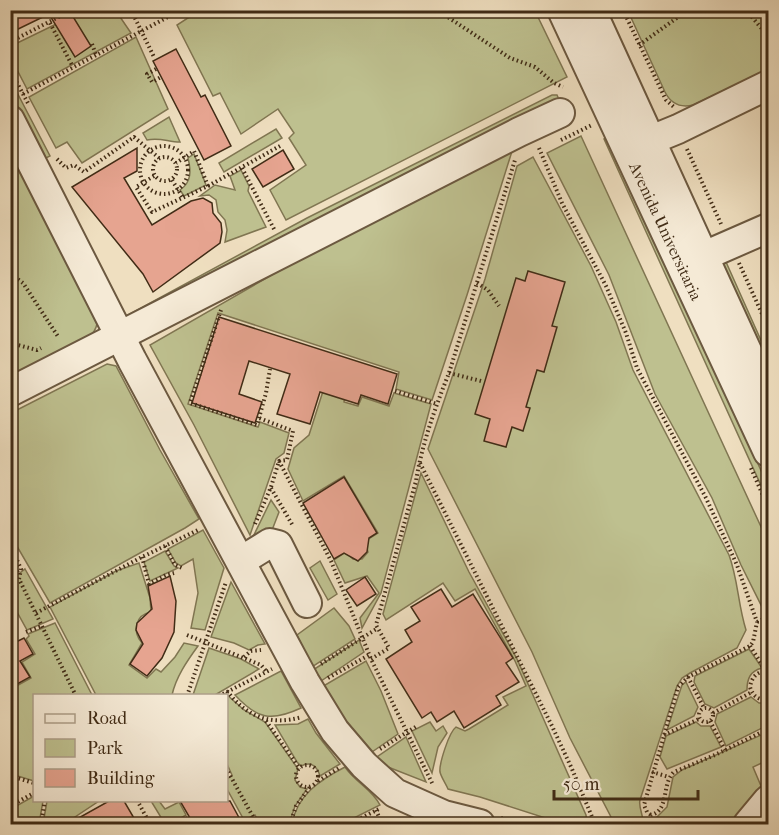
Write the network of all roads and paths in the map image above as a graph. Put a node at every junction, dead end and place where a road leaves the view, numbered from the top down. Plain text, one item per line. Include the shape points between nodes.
1 (131, 10) edge
2 (181, 10) edge
3 (437, 10) edge
4 (562, 10) edge
5 (591, 10) edge
6 (623, 10) edge
7 (688, 10) edge
8 (746, 10) edge
9 (70, 11) edge
10 (50, 23) junction
11 (141, 31) junction
12 (768, 36) edge
13 (10, 42) edge
14 (92, 44) dead end
15 (639, 45) junction
16 (96, 55) junction
17 (154, 57) dead end
18 (73, 67) junction
19 (156, 69) dead end
20 (161, 77) dead end
21 (768, 85) edge
22 (22, 94) dead end
23 (561, 100) joint
24 (680, 110) dead end
25 (10, 120) edge
26 (593, 125) dead end
27 (556, 142) dead end
28 (547, 144) dead end
29 (639, 145) junction
30 (280, 146) dead end
31 (149, 151) junction
32 (55, 156) dead end
33 (185, 157) junction
34 (159, 158) junction
35 (515, 159) dead end
36 (176, 163) junction
37 (242, 168) junction
38 (154, 176) junction
39 (172, 180) junction
40 (144, 182) junction
41 (207, 186) junction
42 (178, 190) junction
43 (183, 198) junction
44 (768, 228) edge
45 (275, 231) dead end
46 (693, 261) junction
47 (10, 278) edge
48 (477, 283) junction
49 (500, 306) dead end
50 (222, 308) dead end
51 (723, 326) junction
52 (121, 336) junction
53 (59, 339) dead end
54 (270, 369) dead end
55 (449, 373) junction
56 (481, 381) dead end
57 (395, 391) dead end
58 (10, 392) edge
59 (768, 397) edge
60 (437, 404) junction
61 (260, 418) junction
62 (768, 452) edge
63 (279, 461) junction
64 (419, 462) junction
65 (271, 488) junction
66 (206, 527) dead end
67 (294, 528) dead end
68 (10, 544) edge
69 (165, 546) junction
70 (142, 557) junction
71 (240, 563) junction
72 (182, 568) dead end
73 (21, 569) junction
74 (174, 573) dead end
75 (10, 576) edge
76 (307, 603) dead end
77 (36, 613) junction
78 (768, 617) edge
79 (757, 622) junction
80 (42, 626) junction
81 (378, 628) junction
82 (26, 633) dead end
83 (187, 635) dead end
84 (361, 637) junction
85 (205, 642) junction
86 (750, 646) junction
87 (271, 648) dead end
88 (370, 657) junction
89 (244, 658) junction
90 (319, 665) dead end
91 (274, 668) dead end
92 (766, 671) edge
93 (267, 672) junction
94 (688, 677) junction
95 (323, 681) dead end
96 (227, 691) junction
97 (752, 692) junction
98 (75, 694) edge
99 (188, 694) edge
100 (222, 694) edge
101 (768, 700) edge
102 (704, 708) junction
103 (713, 713) junction
104 (311, 714) dead end
105 (699, 718) junction
106 (265, 720) junction
107 (710, 721) junction
108 (768, 729) edge
109 (663, 735) junction
110 (725, 750) junction
111 (345, 765) dead end
112 (300, 769) junction
113 (228, 772) edge
114 (652, 772) junction
115 (10, 776) edge
116 (669, 777) junction
117 (33, 783) edge
118 (316, 783) junction
119 (310, 787) junction
120 (436, 792) dead end
121 (33, 794) edge
122 (768, 800) edge
123 (45, 802) edge
124 (138, 802) edge
125 (10, 806) edge
126 (384, 806) dead end
127 (376, 810) junction
128 (651, 815) junction
129 (187, 817) dead end
130 (41, 825) edge
131 (150, 825) edge
132 (175, 825) edge
133 (257, 825) edge
134 (290, 825) edge
135 (349, 825) edge
136 (382, 825) edge
137 (480, 825) edge
138 (595, 825) edge
139 (647, 825) edge
140 (748, 825) edge

1 - 11 path
2 - 11 path
3 - 23 path via 510,58 535,67 554,83
4 - 29 street, Avenida Universitaria
5 - 29 street, Avenida Universitaria
6 - 15 path
7 - 15 path
8 - 12 path
9 - 10 path
10 - 13 path
10 - 18 path
11 - 16 path
11 - 17 path
14 - 16 path
15 - 24 path via 666,100
16 - 18 path
18 - 22 path
19 - 20 path via 147,74 152,82
21 - 29 street
23 - 52 street
25 - 52 street
26 - 27 path
28 - 79 path via 538,146 561,203 606,286 637,368 737,566
29 - 46 street, Avenida Universitaria
30 - 37 path
31 - 32 path via 134,136 84,172 74,165 66,168
31 - 33 path via 161,145 170,146
31 - 34 path
31 - 40 path via 141,163
33 - 36 path
33 - 41 path via 194,151
33 - 42 path via 187,176
34 - 36 path via 168,157
34 - 38 path via 153,166
35 - 48 path
36 - 39 path via 177,173
37 - 41 path
37 - 45 path
38 - 39 path via 164,182
38 - 40 path
39 - 42 path
40 - 42 path via 159,193
40 - 43 path via 136,187 152,212
41 - 43 path
42 - 43 path
44 - 46 street
46 - 51 street, Avenida Universitaria
47 - 53 path via 23,283
48 - 49 path
48 - 55 path
50 - 61 path via 190,404 257,425
51 - 59 street, Avenida Universitaria
51 - 62 street, Avenida Universitaria
52 - 58 street
52 - 71 street
54 - 61 path
55 - 56 path
55 - 60 path
57 - 60 path
60 - 64 path
61 - 63 path via 293,432 287,460
63 - 65 path
63 - 84 path via 331,561
64 - 81 path
64 - 138 path via 562,748
65 - 67 path
65 - 71 path
66 - 69 path
68 - 73 path
69 - 70 path
69 - 72 path via 175,565
70 - 74 path via 149,584
70 - 77 path
71 - 76 street via 270,543 278,545
71 - 85 path
71 - 137 street via 335,731 364,765 395,793 444,815
73 - 75 path
73 - 77 path via 19,579
77 - 80 path
78 - 79 path
79 - 86 path
80 - 82 path
80 - 98 path
81 - 84 path
81 - 88 path via 389,648
83 - 85 path
84 - 88 path
84 - 90 path
85 - 89 path
85 - 99 path
86 - 92 path
86 - 94 path
87 - 89 path via 250,651
88 - 95 path
88 - 120 path
89 - 93 path
91 - 93 path
92 - 97 path via 752,679
93 - 96 path
94 - 102 path
94 - 109 path via 678,687
96 - 100 path
96 - 106 path via 244,708
97 - 101 path via 761,700
97 - 103 path
102 - 103 path
102 - 105 path
103 - 107 path
104 - 106 path via 285,721
105 - 107 path
105 - 109 path
106 - 112 path
107 - 110 path
108 - 110 path
109 - 114 path
110 - 116 path
111 - 118 path
112 - 118 path via 314,768
112 - 119 path via 299,783
113 - 133 path
114 - 116 path
114 - 128 path via 644,805
115 - 117 path
116 - 128 path via 662,808
118 - 119 path
119 - 134 path via 296,806
121 - 125 path
122 - 140 street
123 - 130 path
124 - 131 path
126 - 127 path
127 - 135 path
127 - 136 path
128 - 139 path
129 - 132 path

